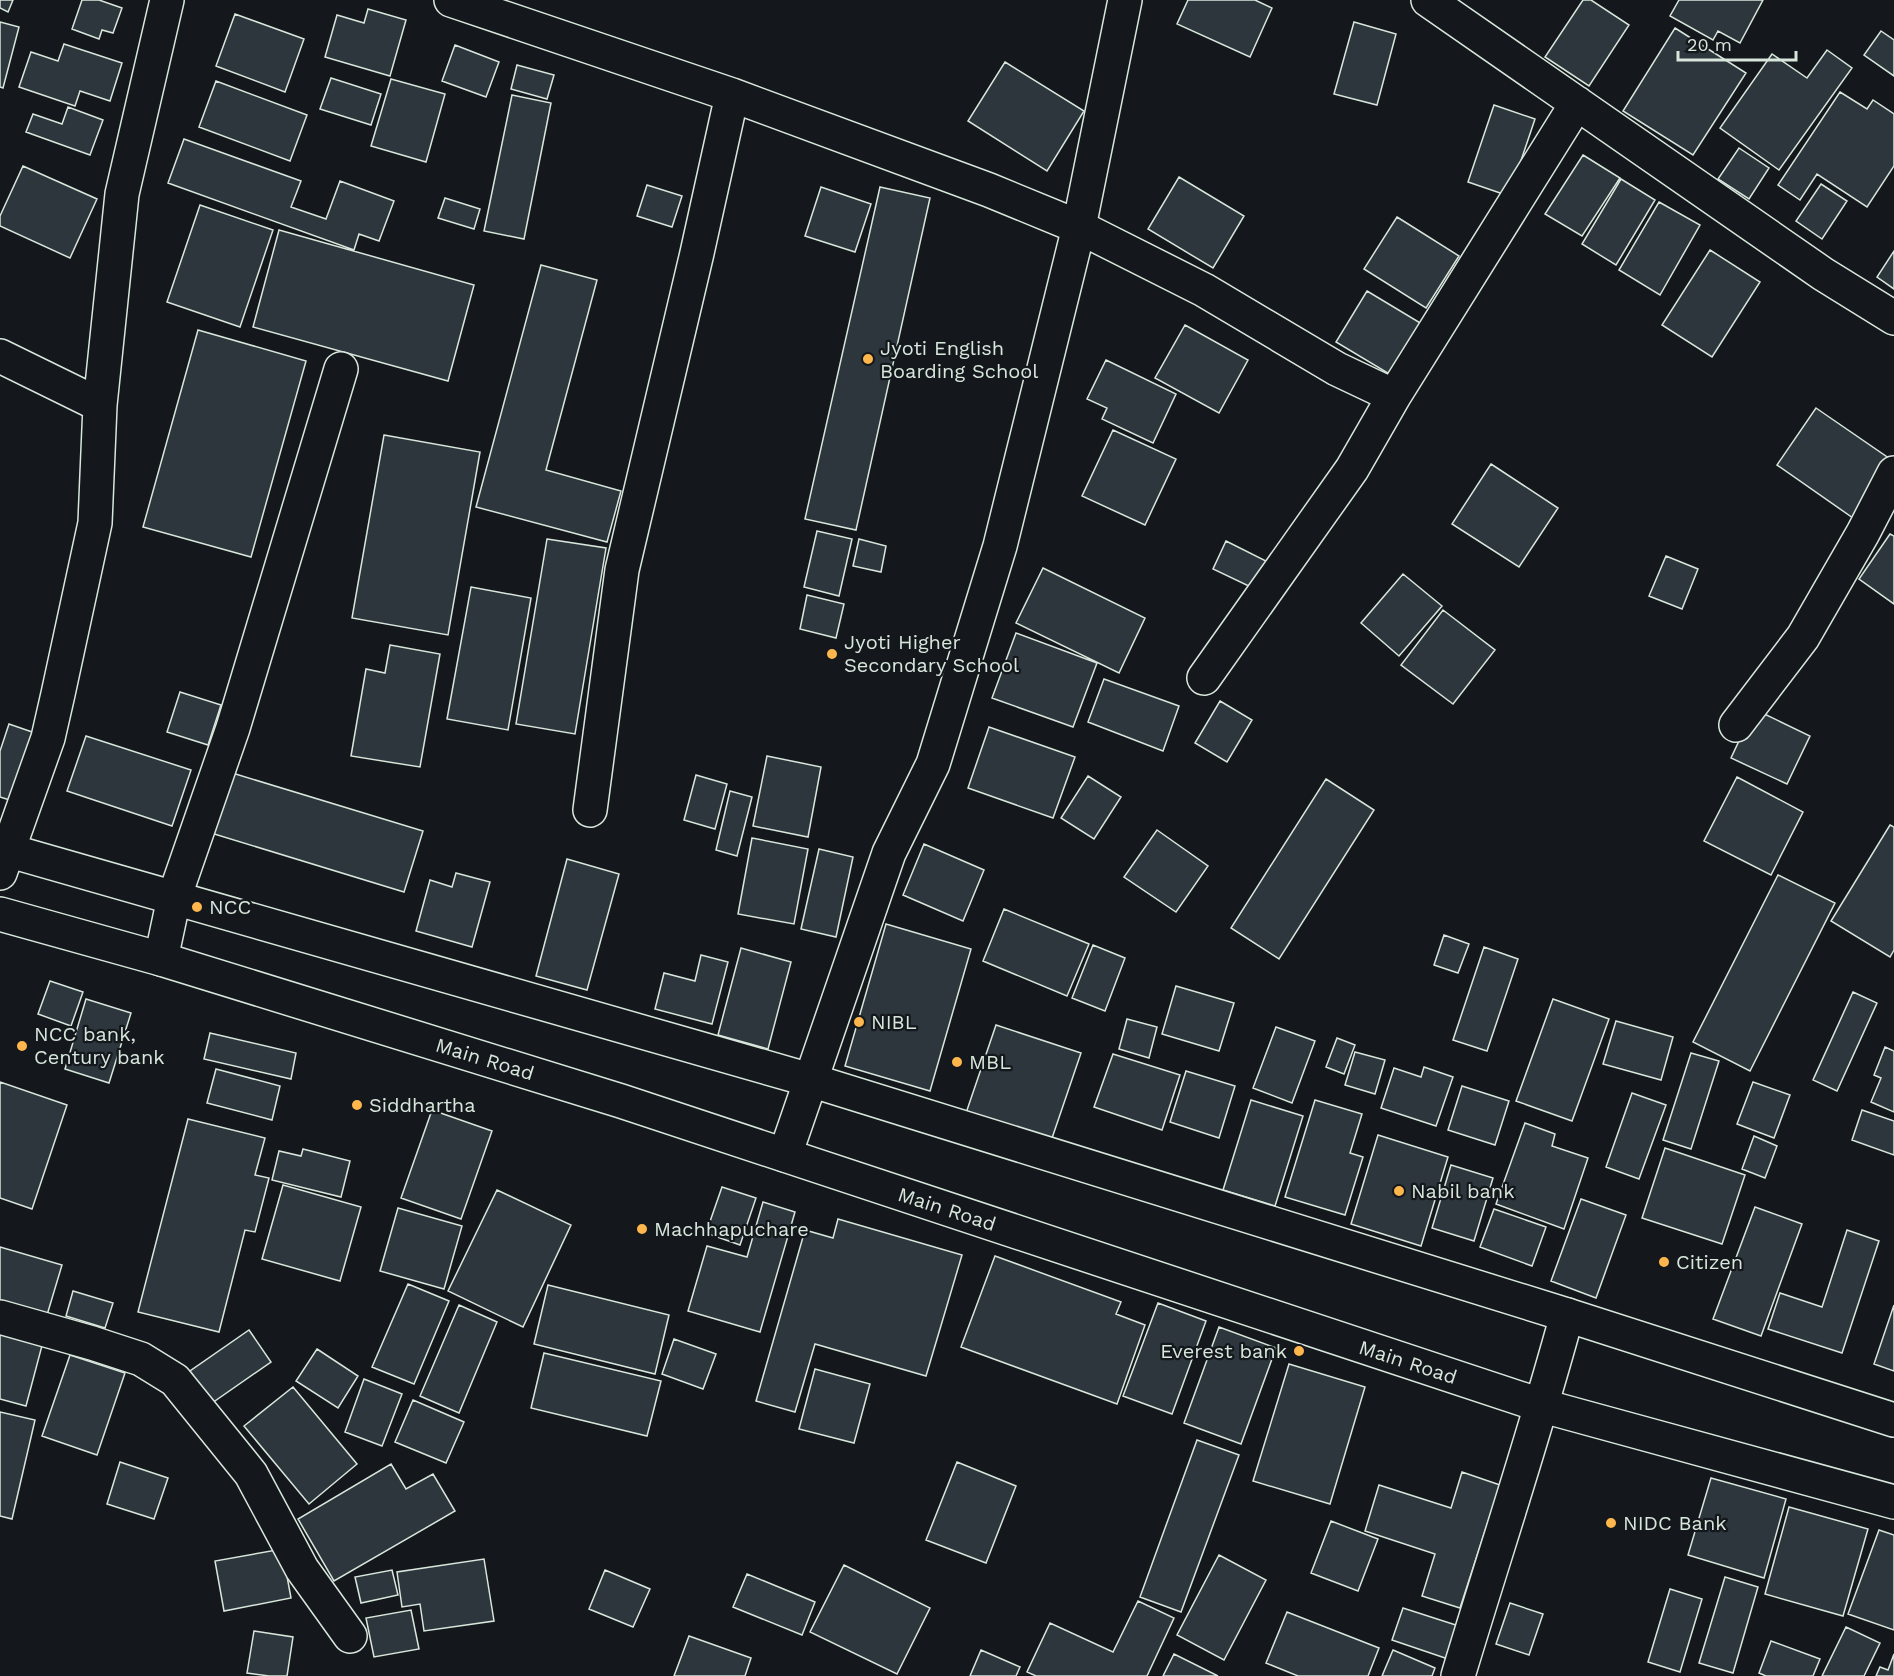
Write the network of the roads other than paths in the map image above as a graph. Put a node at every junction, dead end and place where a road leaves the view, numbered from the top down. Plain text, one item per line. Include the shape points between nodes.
1 (167, 0) edge
2 (451, 0) edge
3 (1125, 0) edge
4 (1428, 0) edge
5 (732, 95) junction
6 (1577, 103) junction
7 (1079, 227) junction
8 (1894, 318) edge
9 (0, 356) edge
10 (341, 369) dead end
11 (1394, 396) junction
12 (100, 405) junction
13 (1894, 473) edge
14 (1204, 678) dead end
15 (1736, 725) dead end
16 (590, 810) dead end
17 (3, 858) edge
18 (174, 898) junction
19 (0, 914) edge
20 (161, 958) junction
21 (810, 1080) junction
22 (785, 1155) junction
23 (1568, 1315) junction
24 (0, 1317) edge
25 (1543, 1406) junction
26 (1894, 1420) edge
27 (1894, 1502) edge
28 (351, 1636) dead end
29 (1458, 1676) edge

1 - 12 street via 122,194
2 - 5 street
3 - 7 street
4 - 6 street
5 - 7 street
5 - 16 street via 622,570
6 - 8 street via 1823,274
6 - 11 street
7 - 11 street via 1204,290 1336,369
7 - 21 street via 1000,546 933,764 889,853
9 - 12 street
10 - 18 street via 233,728
11 - 14 street via 1352,469
12 - 17 street via 95,523 48,738
13 - 15 street via 1803,637
17 - 18 street
18 - 20 street
18 - 21 street
19 - 20 street, Main Road
20 - 22 street, Main Road
21 - 22 street
21 - 23 street
22 - 25 street, Main Road
23 - 25 street
23 - 26 street
24 - 28 street via 141,1359 175,1380 251,1474 302,1569
25 - 27 street, Main Road
25 - 29 street

